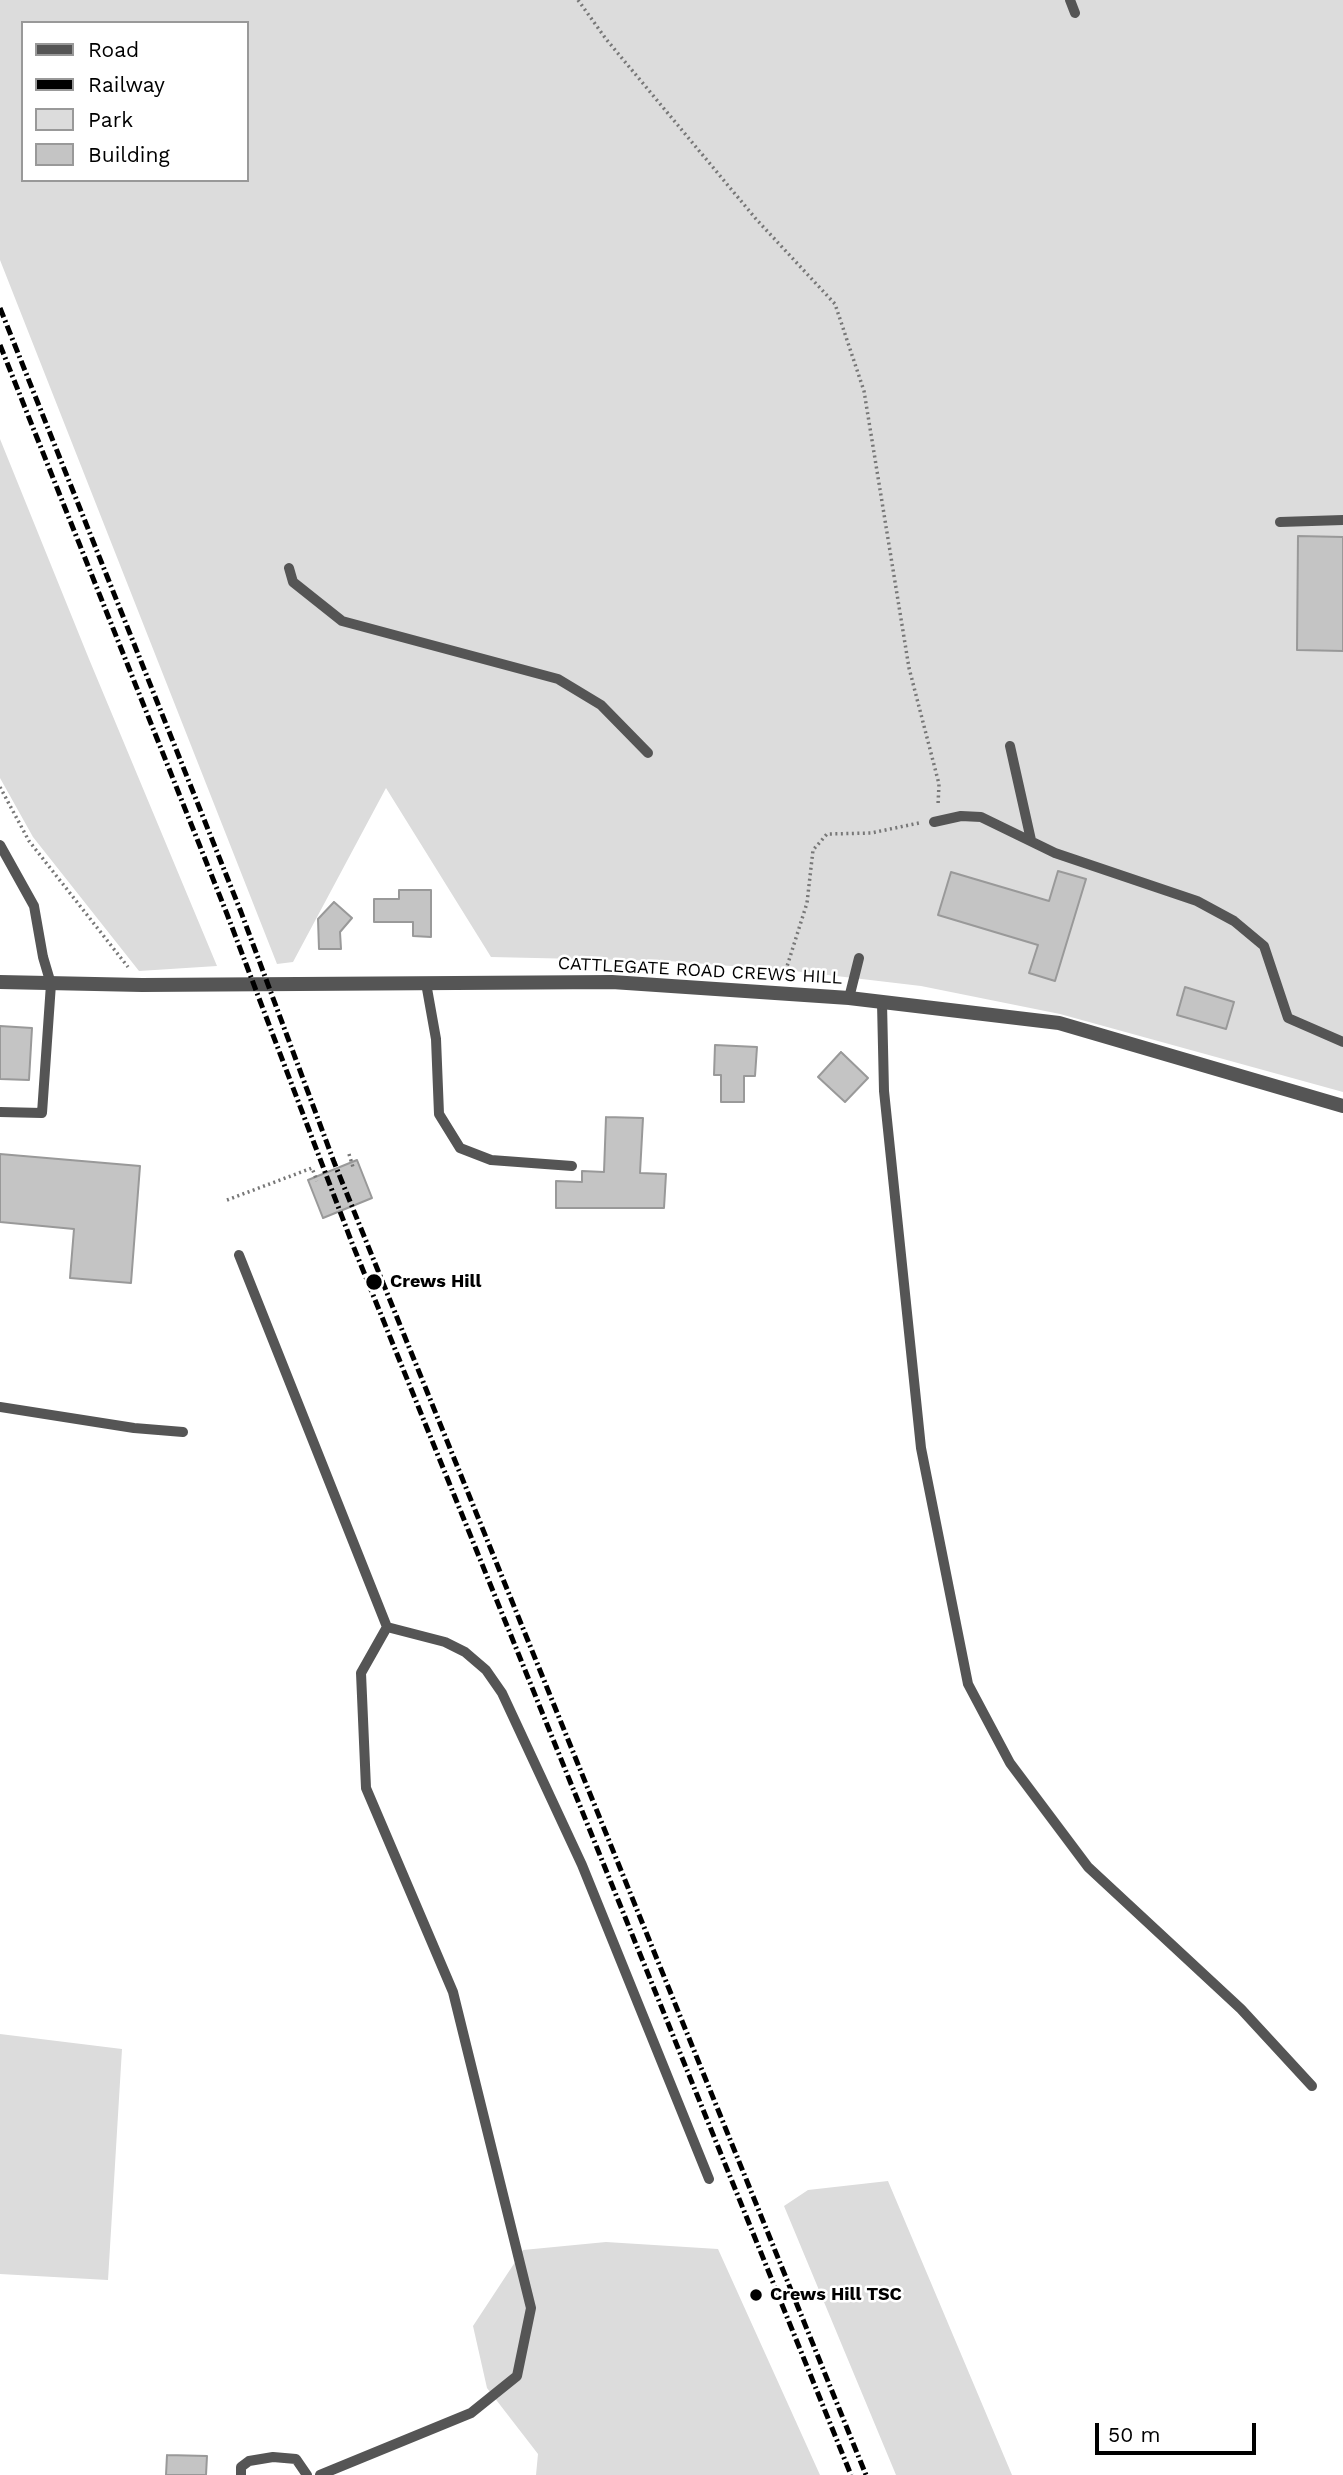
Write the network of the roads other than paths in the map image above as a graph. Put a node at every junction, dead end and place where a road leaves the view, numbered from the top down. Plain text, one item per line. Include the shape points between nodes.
1 (1070, 0) edge
2 (1074, 13) dead end
3 (1343, 520) edge
4 (1280, 522) dead end
5 (289, 568) dead end
6 (1010, 746) dead end
7 (648, 753) dead end
8 (934, 822) road end
9 (1031, 840) junction
10 (0, 845) edge
11 (859, 958) dead end
12 (0, 982) edge
13 (426, 983) junction
14 (51, 984) junction
15 (849, 998) junction
16 (882, 1003) junction
17 (1343, 1042) edge
18 (1343, 1106) edge
19 (0, 1112) edge
20 (572, 1166) dead end
21 (239, 1255) dead end
22 (0, 1407) edge
23 (183, 1432) dead end
24 (387, 1627) junction
25 (1312, 2086) dead end
26 (709, 2179) dead end
27 (241, 2475) edge
28 (307, 2475) edge
29 (320, 2475) edge

1 - 2 lane
3 - 4 lane
5 - 7 lane via 293,582 349,624 558,679 601,705
6 - 9 lane
8 - 9 lane via 981,817
9 - 17 lane via 1055,853 1197,901 1234,921 1264,946 1288,1018
10 - 14 lane via 34,906
11 - 15 lane
12 - 14 street, CATTLEGATE ROAD CREWS HILL
13 - 14 street, CATTLEGATE ROAD CREWS HILL
13 - 15 street, CATTLEGATE ROAD CREWS HILL via 612,982
13 - 20 lane via 436,1039 439,1114 460,1148 491,1160
14 - 19 lane via 42,1113
15 - 16 street, CATTLEGATE ROAD CREWS HILL
16 - 18 street, CATTLEGATE ROAD CREWS HILL via 1059,1023
16 - 25 lane via 884,1091 921,1448 968,1684 1010,1763 1088,1867 1241,2008
21 - 24 lane
22 - 23 lane
24 - 26 lane via 465,1652 486,1670 502,1693 582,1865
24 - 29 lane via 361,1673 366,1788 453,1992 531,2308 517,2376 471,2413
27 - 28 lane via 241,2467 249,2461 273,2457 296,2459

